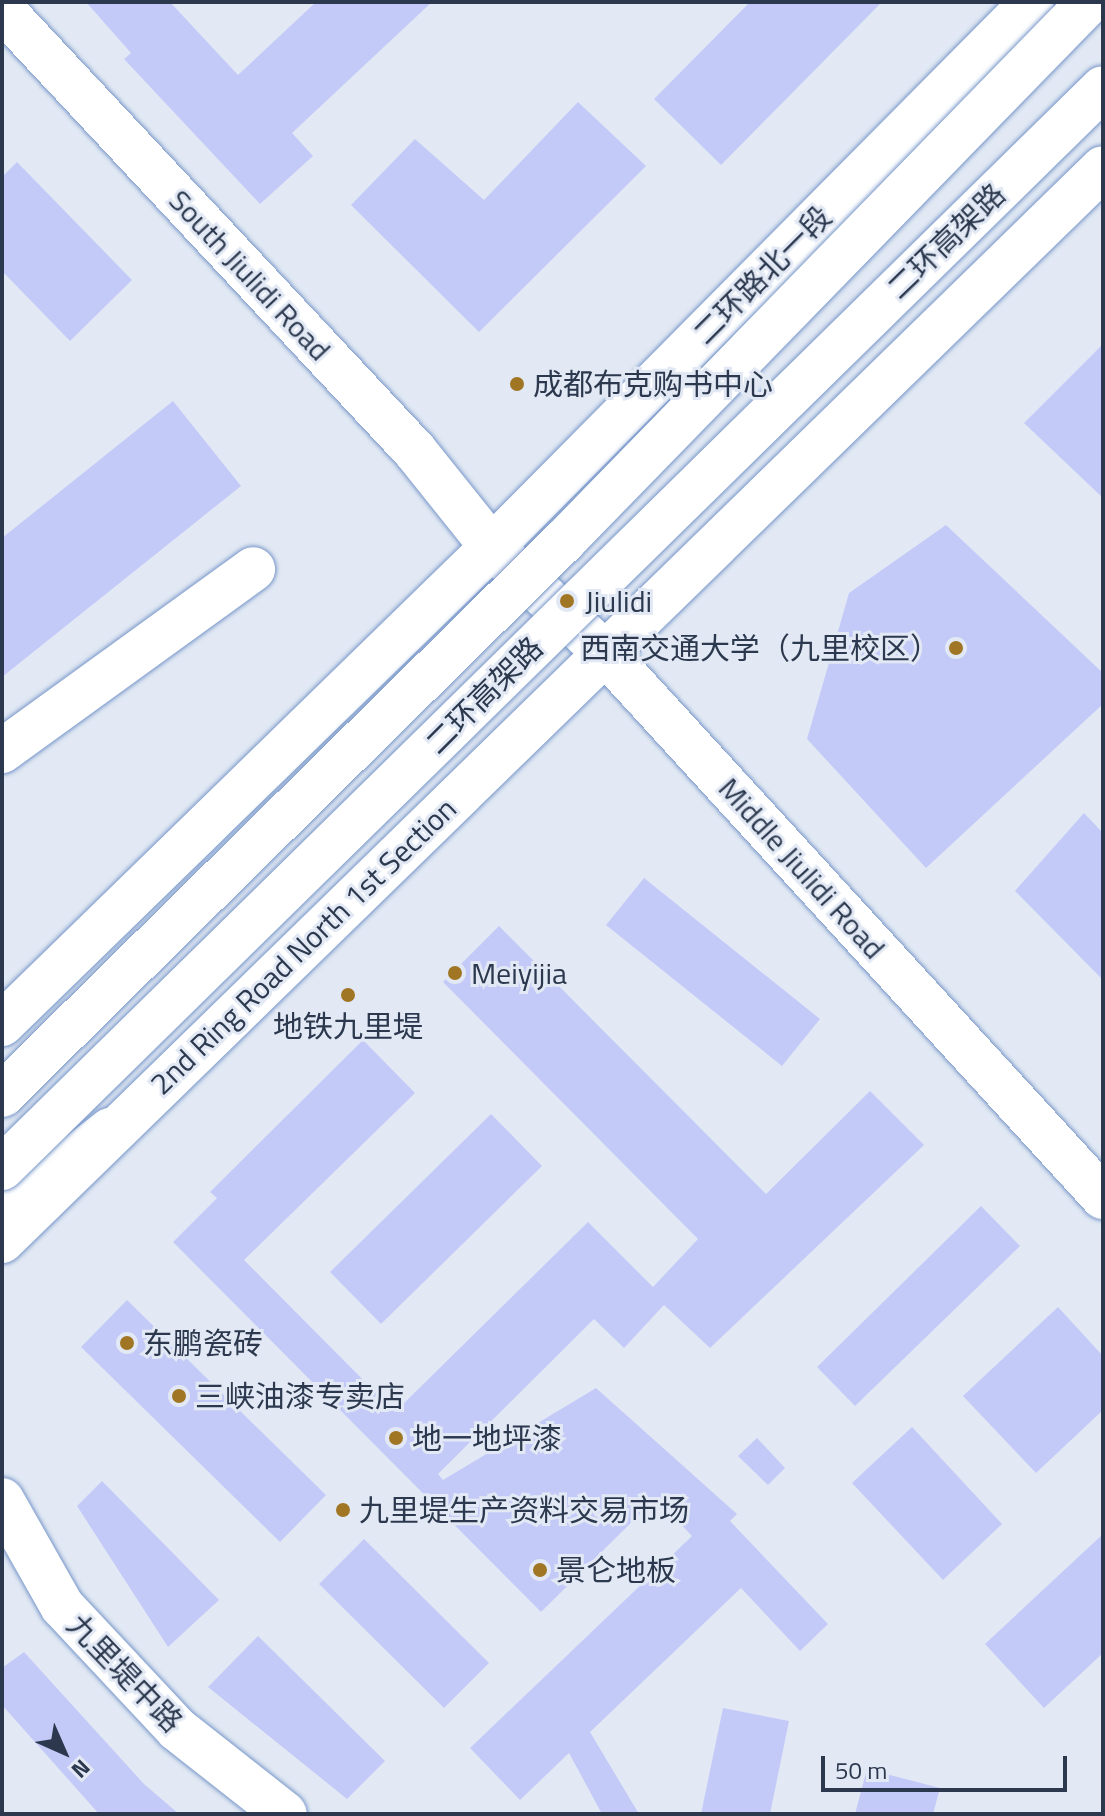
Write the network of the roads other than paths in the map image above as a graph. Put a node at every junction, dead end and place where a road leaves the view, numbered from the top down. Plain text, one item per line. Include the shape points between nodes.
1 (1032, 2) edge
2 (1089, 2) edge
3 (2, 9) edge
4 (1103, 88) edge
5 (1103, 168) edge
6 (492, 547) junction
7 (253, 569) dead end
8 (607, 655) junction
9 (2, 751) edge
10 (2, 1024) edge
11 (2, 1095) edge
12 (110, 1130) junction
13 (2, 1168) edge
14 (1103, 1197) edge
15 (2, 1214) edge
16 (2, 1241) edge
17 (2, 1500) edge
18 (285, 1814) edge

1 - 6 main road, 二环路北一段
2 - 11 main road, 二环高架路, bridge via 564,541
3 - 6 main road, South Jiulidi Road via 415,451
4 - 13 main road, 二环高架路, bridge
5 - 8 main road
6 - 8 main road, Middle Jiulidi Road
6 - 10 main road
7 - 9 main road
8 - 12 main road, 2nd Ring Road North 1st Section
8 - 14 main road, Middle Jiulidi Road
12 - 15 main road
12 - 16 main road, 2nd Ring Road North 1st Section
17 - 18 main road, 九里堤中路 via 62,1606 177,1729

